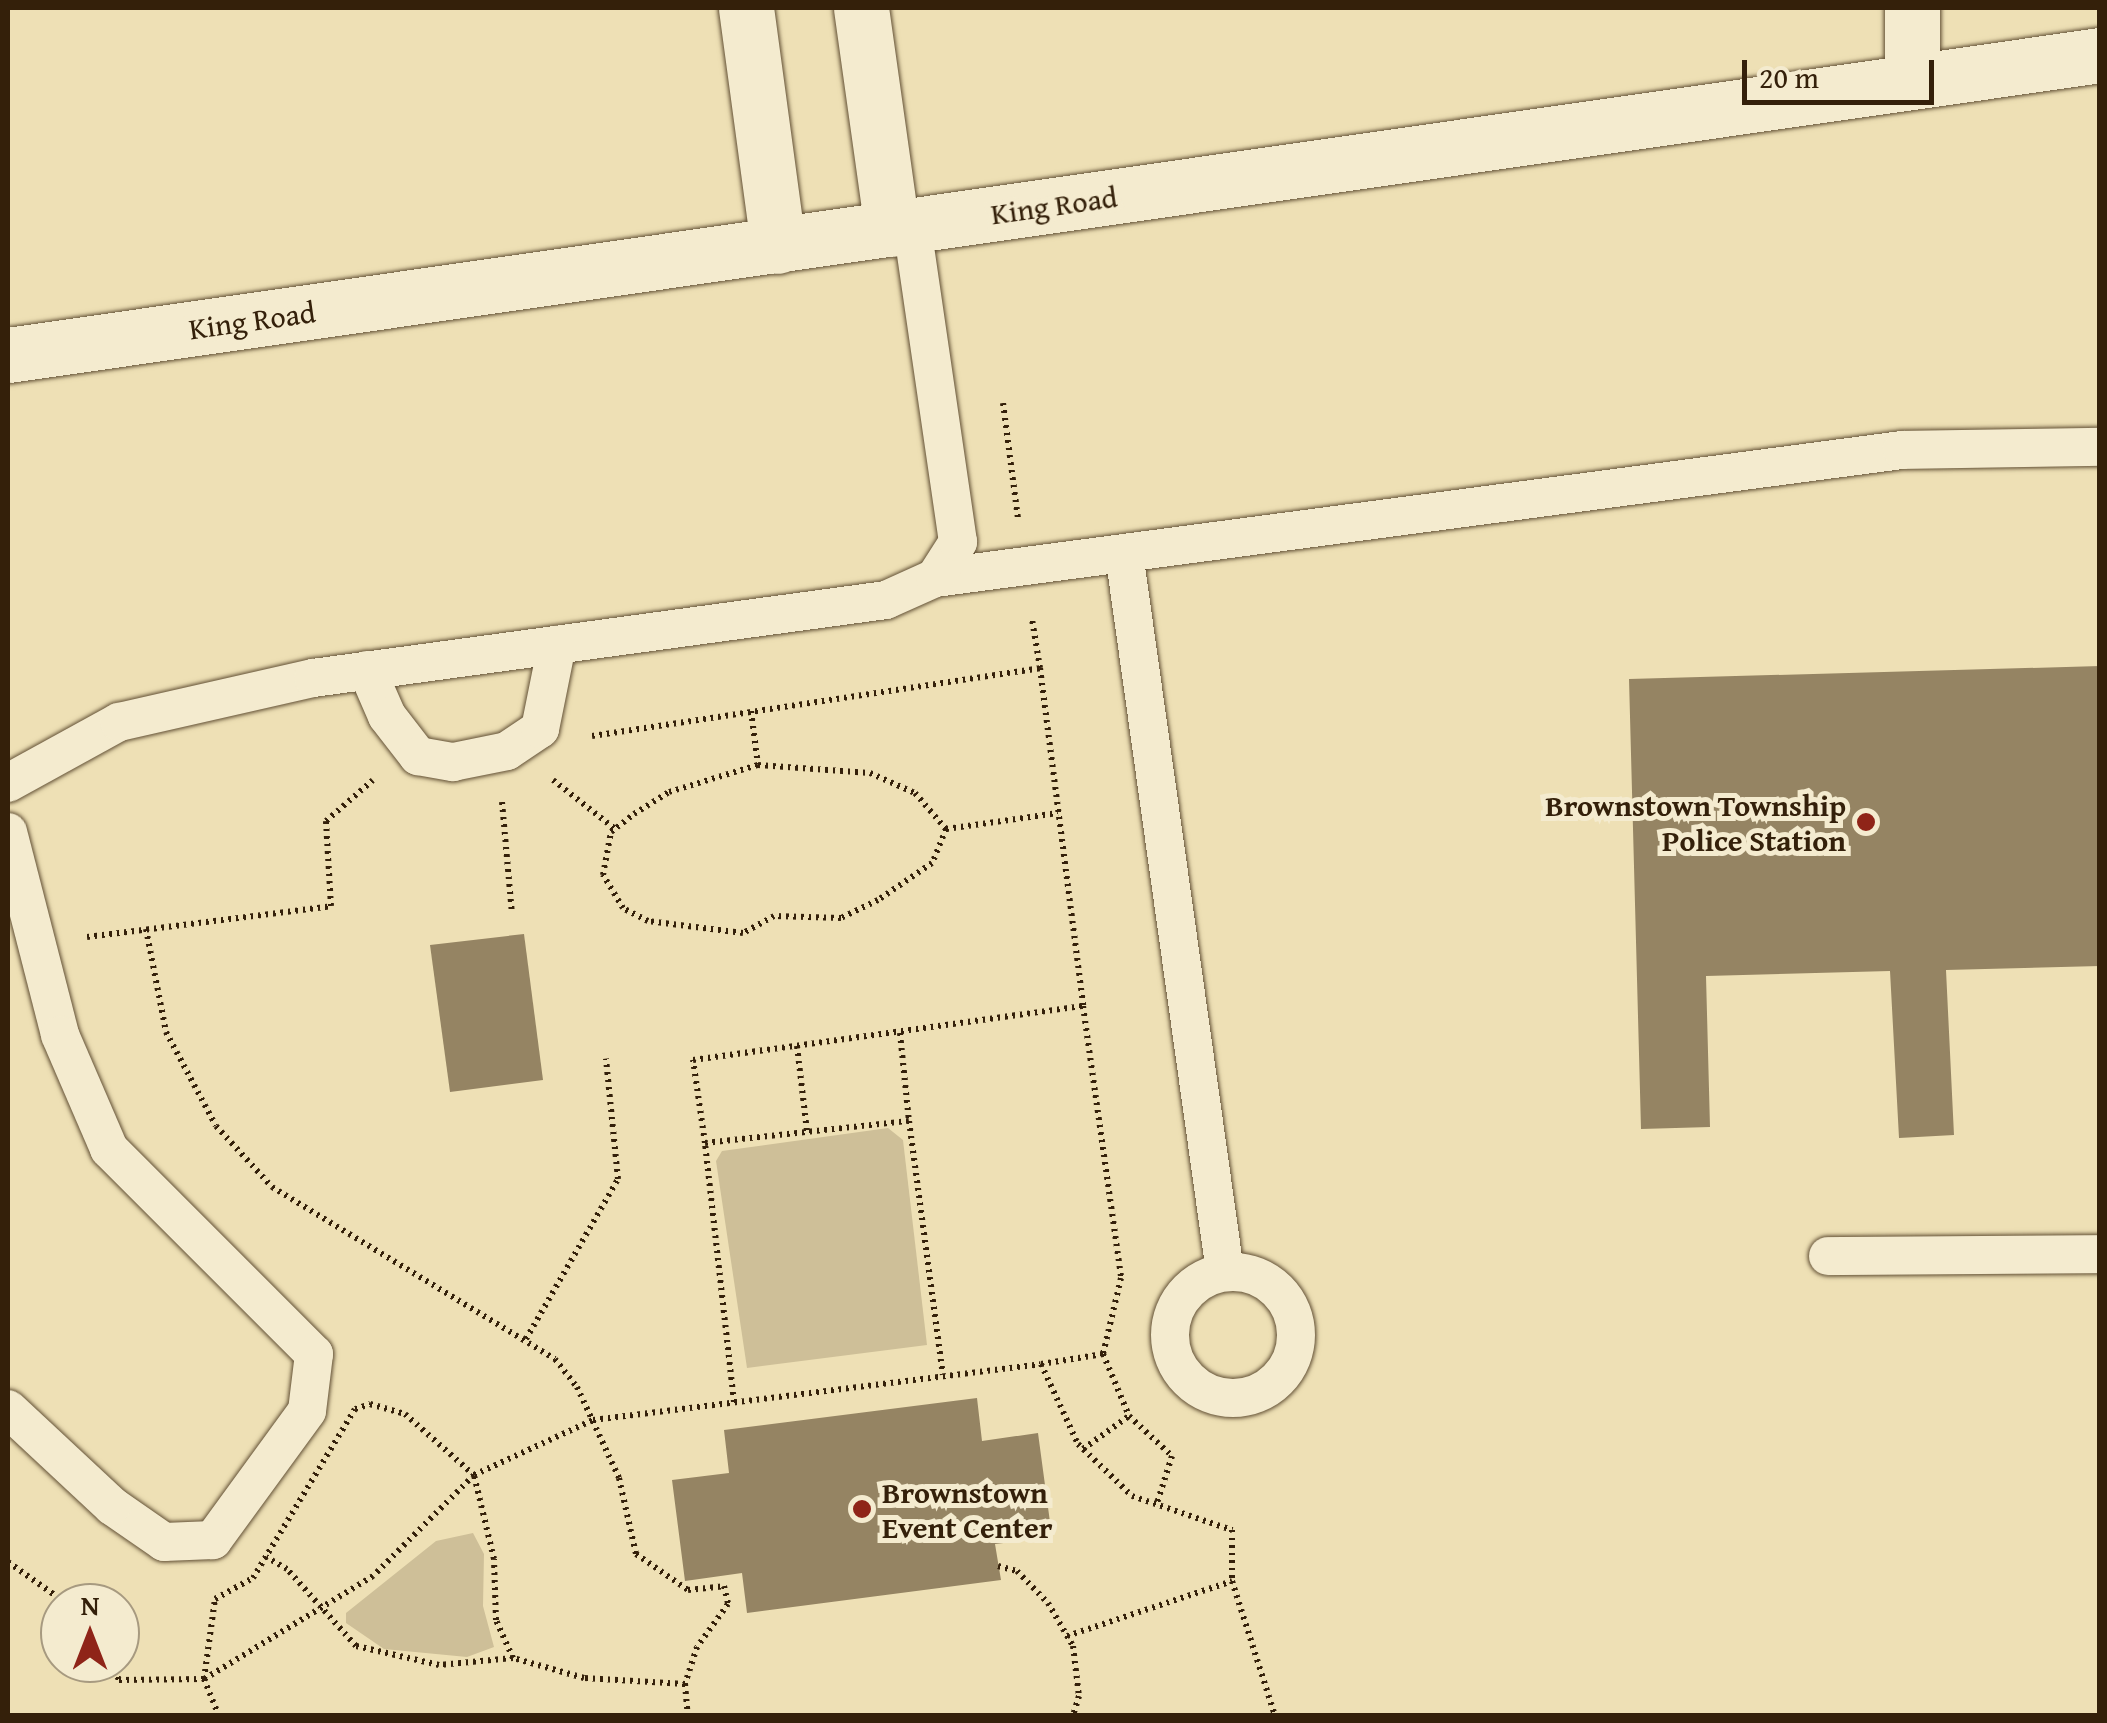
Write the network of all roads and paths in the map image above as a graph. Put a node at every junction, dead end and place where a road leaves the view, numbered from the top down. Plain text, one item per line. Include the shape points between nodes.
1 (746, 8) edge
2 (861, 8) edge
3 (1912, 8) edge
4 (2100, 56) edge
5 (1912, 81) junction
6 (902, 227) junction
7 (778, 246) junction
8 (8, 355) edge
9 (1003, 403) dead end
10 (2100, 448) edge
11 (1124, 553) junction
12 (1024, 567) junction
13 (935, 578) junction
14 (557, 645) junction
15 (1040, 668) junction
16 (367, 670) junction
17 (752, 711) junction
18 (572, 739) dead end
19 (556, 763) dead end
20 (758, 764) junction
21 (381, 772) dead end
22 (548, 775) junction
23 (8, 783) edge
24 (534, 784) dead end
25 (520, 792) dead end
26 (502, 801) junction
27 (484, 802) dead end
28 (1058, 813) junction
29 (614, 829) junction
30 (946, 829) junction
31 (8, 832) edge
32 (512, 914) dead end
33 (146, 929) junction
34 (81, 938) dead end
35 (1082, 1006) junction
36 (900, 1032) junction
37 (797, 1046) junction
38 (606, 1059) dead end
39 (909, 1121) junction
40 (807, 1132) junction
41 (705, 1143) junction
42 (2100, 1254) edge
43 (1828, 1256) dead end
44 (1225, 1272) dead end
45 (526, 1339) junction
46 (1103, 1354) junction
47 (1041, 1364) junction
48 (943, 1375) junction
49 (734, 1402) junction
50 (8, 1409) edge
51 (1130, 1416) junction
52 (593, 1420) junction
53 (1083, 1449) junction
54 (474, 1475) junction
55 (1156, 1506) junction
56 (266, 1557) junction
57 (8, 1562) edge
58 (998, 1566) dead end
59 (1232, 1581) junction
60 (40, 1585) edge
61 (318, 1610) junction
62 (1068, 1636) junction
63 (514, 1658) junction
64 (204, 1679) junction
65 (140, 1680) edge
66 (684, 1684) junction
67 (219, 1716) edge
68 (688, 1716) edge
69 (1073, 1716) edge
70 (1276, 1716) edge

1 - 7 main road
2 - 6 main road
3 - 5 main road
4 - 5 main road, King Road
5 - 6 main road, King Road
6 - 7 main road, King Road
6 - 13 lane via 958,542
7 - 8 main road, King Road
9 - 12 path
10 - 11 lane via 1902,450
11 - 12 lane
11 - 44 lane
12 - 13 lane
12 - 15 path
13 - 14 lane via 886,600
14 - 16 lane
14 - 16 lane via 540,729 507,751 453,762 418,756 387,716
15 - 17 path
15 - 28 path
16 - 23 lane via 120,722
17 - 18 path
17 - 20 path
19 - 22 path
20 - 29 path via 669,792
20 - 30 path via 870,773 916,794
21 - 33 path via 326,821 331,906
22 - 24 path
22 - 29 path
25 - 26 path
26 - 27 path
26 - 32 path
28 - 30 path
28 - 35 path
29 - 30 path via 604,875 613,896 648,921 702,932 744,932 774,916 841,918 914,879 932,863
31 - 50 lane via 60,1035 109,1148 314,1354 306,1411 214,1540 164,1542 112,1506
33 - 34 path
33 - 45 path via 153,986 186,1081 261,1175
35 - 36 path
35 - 46 path via 1121,1278
36 - 37 path
36 - 39 path
37 - 40 path
37 - 41 path via 693,1060
38 - 45 path via 618,1178
39 - 40 path
39 - 48 path
40 - 41 path
41 - 49 path
42 - 43 lane
45 - 52 path via 555,1359
46 - 47 path
46 - 51 path
47 - 48 path
47 - 53 path
48 - 49 path
49 - 52 path
51 - 53 path
51 - 55 path via 1172,1456
52 - 54 path
52 - 66 path via 618,1478 636,1554 688,1590 724,1586 728,1604 697,1647
53 - 55 path via 1132,1496
54 - 56 path via 405,1414 355,1408
54 - 61 path via 372,1576
54 - 63 path via 494,1559 496,1620
55 - 59 path via 1232,1530
56 - 61 path via 288,1569
56 - 64 path via 253,1578 215,1599
57 - 60 path
58 - 62 path via 1017,1571
59 - 62 path
59 - 70 path
61 - 63 path via 356,1646 390,1660 439,1665
61 - 64 path
62 - 69 path via 1079,1696
63 - 66 path via 584,1678
64 - 65 path
64 - 67 path
66 - 68 path

